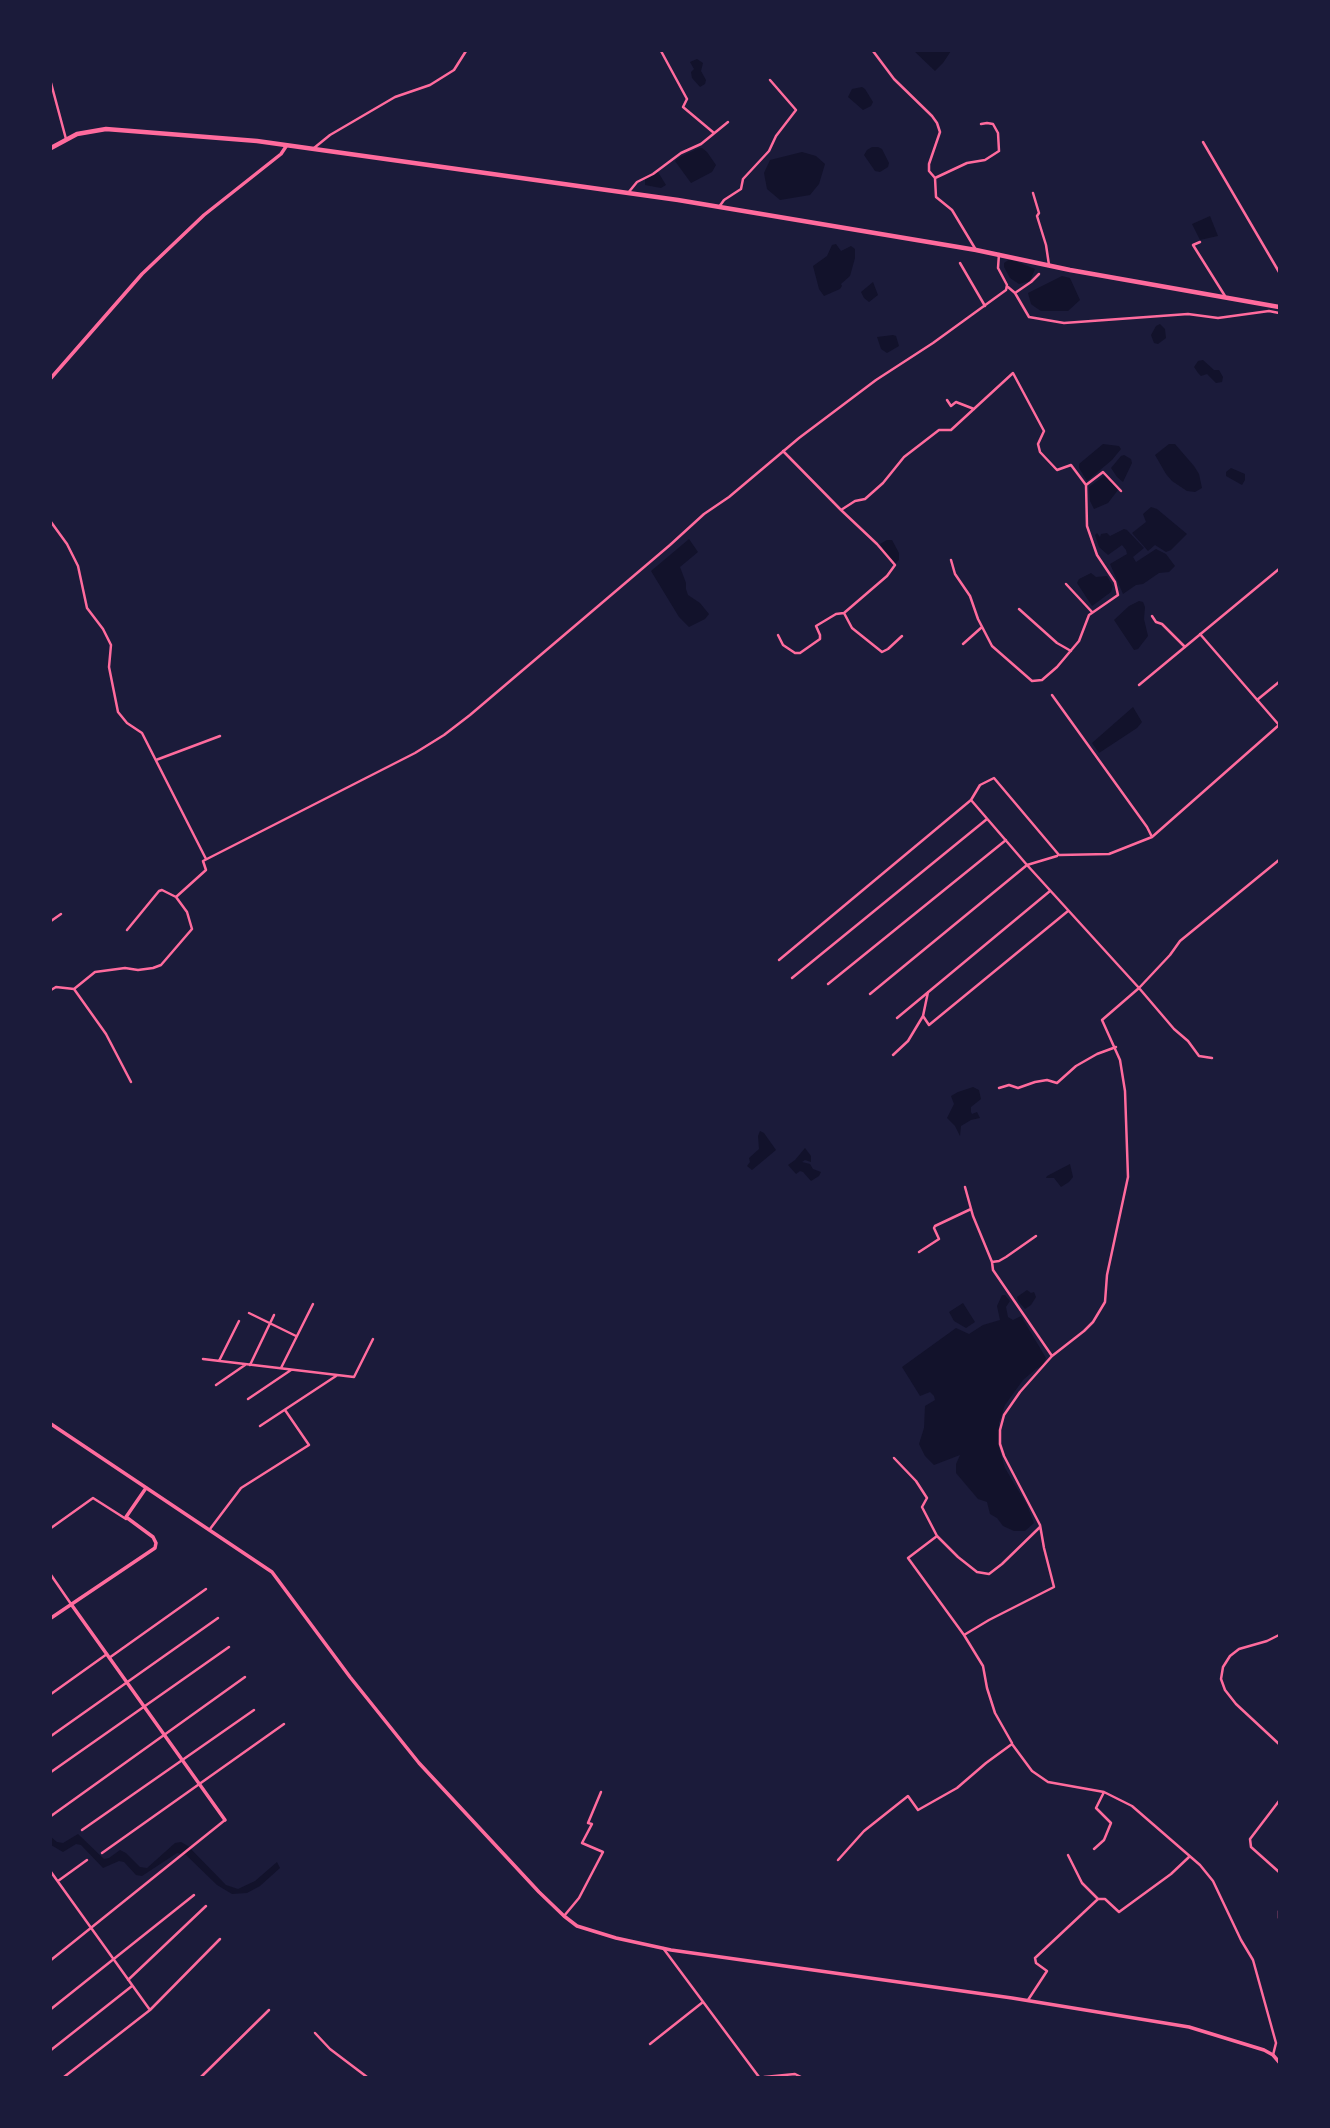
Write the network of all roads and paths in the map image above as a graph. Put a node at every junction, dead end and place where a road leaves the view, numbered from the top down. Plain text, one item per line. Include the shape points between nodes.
1 (466, 51) edge
2 (661, 51) edge
3 (873, 51) edge
4 (770, 80) dead end
5 (51, 83) edge
6 (728, 122) dead end
7 (981, 124) dead end
8 (714, 133) junction
9 (66, 139) junction
10 (1203, 142) dead end
11 (287, 145) junction
12 (51, 148) edge
13 (314, 148) junction
14 (935, 178) junction
15 (628, 193) junction
16 (1032, 193) dead end
17 (719, 207) junction
18 (1200, 242) dead end
19 (976, 250) junction
20 (999, 254) junction
21 (960, 263) dead end
22 (1049, 265) junction
23 (1279, 272) edge
24 (1039, 274) dead end
25 (1008, 287) junction
26 (1015, 293) junction
27 (1225, 296) junction
28 (985, 306) junction
29 (1279, 307) edge
30 (1279, 313) edge
31 (51, 378) edge
32 (947, 400) dead end
33 (974, 409) junction
34 (783, 451) junction
35 (1086, 485) junction
36 (1121, 491) dead end
37 (841, 510) junction
38 (51, 522) edge
39 (951, 559) dead end
40 (1279, 569) edge
41 (1066, 584) dead end
42 (1019, 608) dead end
43 (1092, 612) junction
44 (844, 613) junction
45 (1152, 616) dead end
46 (982, 626) junction
47 (1200, 634) junction
48 (778, 635) dead end
49 (902, 636) dead end
50 (963, 644) dead end
51 (1185, 646) junction
52 (1071, 651) junction
53 (1279, 682) edge
54 (1139, 685) dead end
55 (1052, 695) dead end
56 (1257, 700) junction
57 (1279, 725) edge
58 (220, 736) dead end
59 (156, 760) junction
60 (971, 800) junction
61 (987, 819) junction
62 (1152, 837) junction
63 (1006, 839) junction
64 (1059, 855) junction
65 (206, 859) junction
66 (1279, 860) edge
67 (1027, 865) junction
68 (1050, 891) junction
69 (176, 897) junction
70 (1068, 911) junction
71 (61, 914) dead end
72 (51, 921) edge
73 (127, 930) dead end
74 (779, 960) dead end
75 (792, 978) dead end
76 (51, 982) edge
77 (828, 984) dead end
78 (56, 987) junction
79 (1139, 988) junction
80 (74, 989) junction
81 (51, 990) edge
82 (928, 992) junction
83 (870, 994) dead end
84 (923, 1016) junction
85 (897, 1018) dead end
86 (1116, 1047) junction
87 (893, 1055) dead end
88 (1212, 1058) dead end
89 (131, 1082) dead end
90 (999, 1087) dead end
91 (965, 1187) dead end
92 (971, 1209) junction
93 (1036, 1236) dead end
94 (919, 1252) dead end
95 (992, 1262) junction
96 (313, 1304) dead end
97 (248, 1313) dead end
98 (274, 1315) dead end
99 (239, 1321) dead end
100 (270, 1323) junction
101 (297, 1336) junction
102 (373, 1339) dead end
103 (1052, 1356) junction
104 (203, 1359) dead end
105 (219, 1361) junction
106 (248, 1364) junction
107 (281, 1368) junction
108 (291, 1370) junction
109 (337, 1375) junction
110 (216, 1385) dead end
111 (248, 1399) dead end
112 (285, 1409) junction
113 (51, 1424) edge
114 (260, 1426) dead end
115 (894, 1458) dead end
116 (146, 1488) junction
117 (126, 1518) junction
118 (1041, 1526) junction
119 (51, 1528) edge
120 (209, 1529) junction
121 (937, 1536) junction
122 (51, 1575) edge
123 (206, 1590) dead end
124 (71, 1604) junction
125 (51, 1618) edge
126 (218, 1618) dead end
127 (964, 1635) junction
128 (1279, 1635) edge
129 (229, 1647) dead end
130 (108, 1656) junction
131 (245, 1678) dead end
132 (127, 1682) junction
133 (51, 1694) edge
134 (144, 1707) junction
135 (254, 1710) dead end
136 (284, 1724) dead end
137 (164, 1735) junction
138 (51, 1737) edge
139 (1012, 1744) junction
140 (1279, 1744) edge
141 (183, 1760) junction
142 (51, 1772) edge
143 (199, 1783) junction
144 (601, 1792) dead end
145 (1104, 1792) junction
146 (1279, 1801) edge
147 (51, 1816) edge
148 (225, 1820) joint
149 (82, 1829) dead end
150 (1094, 1849) dead end
151 (102, 1853) dead end
152 (1068, 1855) dead end
153 (1189, 1857) junction
154 (87, 1860) dead end
155 (838, 1860) dead end
156 (1279, 1872) edge
157 (51, 1873) edge
158 (58, 1881) junction
159 (194, 1895) dead end
160 (1098, 1899) junction
161 (206, 1906) dead end
162 (1279, 1911) edge
163 (564, 1916) junction
164 (1279, 1918) edge
165 (91, 1928) junction
166 (220, 1939) dead end
167 (663, 1948) junction
168 (51, 1959) edge
169 (113, 1960) junction
170 (128, 1980) junction
171 (132, 1986) junction
172 (1028, 2000) junction
173 (703, 2002) junction
174 (51, 2009) edge
175 (150, 2010) junction
176 (269, 2010) dead end
177 (315, 2033) dead end
178 (650, 2044) dead end
179 (51, 2050) edge
180 (1273, 2055) junction
181 (1279, 2062) edge
182 (64, 2077) edge
183 (201, 2077) edge
184 (367, 2077) edge
185 (759, 2077) edge
186 (764, 2077) edge
187 (801, 2077) edge

1 - 13 street via 454,70 430,85 395,97
2 - 8 street via 687,99 683,107
3 - 14 street via 937,123 940,132 929,164
4 - 17 street via 796,110 769,151 743,179 741,189
5 - 9 street
6 - 8 street
7 - 14 street via 993,124 999,151
8 - 15 street via 637,182
9 - 11 main road via 86,131 118,129
9 - 12 main road
10 - 23 street
11 - 13 main road
11 - 31 main road via 142,274
13 - 15 main road
14 - 19 street via 936,197 952,210
15 - 17 main road
16 - 22 street
17 - 19 main road
18 - 27 street via 1193,245
19 - 20 main road
20 - 22 main road
20 - 25 street via 998,268
21 - 28 street
22 - 27 main road
24 - 26 street
25 - 26 street
25 - 28 street
26 - 30 street via 1030,317 1064,323
27 - 29 main road
28 - 34 street
32 - 33 street via 951,406 961,402
33 - 35 street via 1013,373 1044,431 1038,444 1041,452 1057,470 1071,465
33 - 37 street via 951,430 939,430 904,457 865,499
34 - 37 street
34 - 65 street via 443,736
35 - 36 street via 1103,472
35 - 43 street via 1087,526 1118,595
37 - 44 street via 895,565
38 - 59 street via 78,566 87,608 111,645 109,667 118,712 142,733
39 - 46 street
40 - 47 street
41 - 43 street
42 - 52 street
43 - 52 street
44 - 48 street via 816,626 820,639 800,653 783,645
44 - 49 street via 852,628 881,652
45 - 51 street
46 - 50 street
46 - 52 street via 992,646 1032,681 1042,680
47 - 51 street
47 - 56 street
51 - 54 street
53 - 56 street
55 - 62 street
56 - 57 street
57 - 62 street
58 - 59 street
59 - 65 street
60 - 61 street
60 - 64 street via 980,785 993,779
60 - 74 street
61 - 63 street
61 - 75 street
62 - 64 street via 1109,854
63 - 67 street
63 - 77 street
64 - 67 street
65 - 69 street via 206,870
66 - 79 street via 1180,942
67 - 68 street
67 - 83 street
68 - 70 street
68 - 82 street
69 - 73 street via 159,891
69 - 80 street via 192,929 161,965 95,972
70 - 79 street
70 - 84 street via 929,1025
71 - 72 street
76 - 78 street
78 - 80 street
78 - 81 street
79 - 86 street via 1102,1020
79 - 88 street via 1199,1056
80 - 89 street via 106,1034
82 - 84 street
82 - 85 street
84 - 87 street
86 - 90 street via 1076,1066 1057,1083 1047,1080 1018,1088 1009,1084
86 - 103 street via 1125,1091 1128,1177 1105,1302 1093,1322
91 - 92 street
92 - 94 street via 936,1226 939,1239
92 - 95 street
93 - 95 street
95 - 103 street
96 - 101 street
97 - 100 street
98 - 100 street
99 - 105 street
100 - 101 street
100 - 106 street
101 - 107 street
102 - 109 street via 354,1377
103 - 118 street via 1004,1415 1000,1430 1004,1457
104 - 105 street
105 - 106 street
106 - 107 street
106 - 110 street
107 - 108 street
108 - 109 street
108 - 111 street
109 - 112 street
112 - 114 street
112 - 120 street via 309,1445 241,1488
113 - 116 main road
115 - 121 street via 927,1499 922,1507
116 - 117 main road
116 - 120 main road
117 - 119 street via 93,1498
117 - 124 main road via 153,1537 156,1546
118 - 121 street via 989,1574 977,1572
118 - 127 street via 1054,1587
120 - 163 main road via 261,1562 281,1581 419,1763
121 - 127 street via 908,1558
122 - 124 street
123 - 130 street
124 - 125 main road
124 - 130 main road
126 - 132 street
127 - 139 street via 983,1666 995,1713
128 - 140 street via 1239,1649 1223,1667 1221,1679 1236,1704
129 - 134 street
130 - 132 main road
130 - 133 street
131 - 137 street
132 - 134 main road
132 - 138 street
134 - 137 main road
134 - 142 street
135 - 141 street
136 - 143 street
137 - 141 main road
137 - 147 street
139 - 145 street via 1032,1771 1048,1782
139 - 155 street via 957,1788 918,1810 908,1796 864,1831
141 - 143 main road
141 - 149 street
143 - 148 main road
143 - 151 street
144 - 163 street via 582,1843 603,1852
145 - 150 street via 1096,1808 1111,1823
145 - 153 street via 1132,1806
146 - 156 street via 1250,1839 1251,1847
148 - 165 street
152 - 160 street via 1082,1883
153 - 160 street via 1119,1912 1105,1899
153 - 180 street via 1213,1881 1253,1960 1276,2043
154 - 158 street
157 - 158 street
158 - 165 street
159 - 169 street
160 - 172 street via 1035,1958 1047,1971
161 - 170 street
162 - 164 street
163 - 167 main road via 598,1933
165 - 168 street
165 - 169 street
166 - 175 street
167 - 172 main road
167 - 173 street
169 - 170 street
169 - 174 street
170 - 171 street
171 - 175 street
171 - 179 street
172 - 180 main road via 1188,2027
173 - 178 street
173 - 185 street
175 - 182 street
176 - 183 street
177 - 184 street
180 - 181 main road
186 - 187 street

